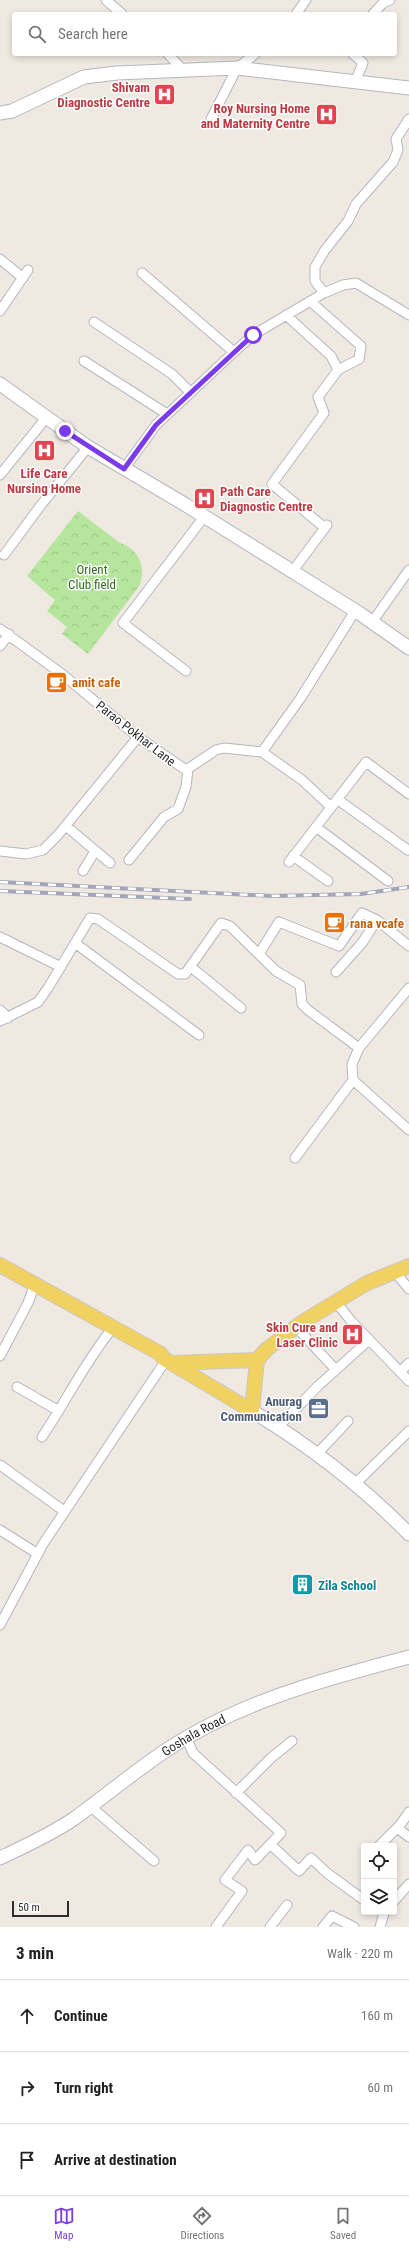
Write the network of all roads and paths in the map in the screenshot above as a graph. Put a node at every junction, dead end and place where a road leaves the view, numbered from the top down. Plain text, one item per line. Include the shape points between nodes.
1 (106, 0) edge
2 (306, 0) edge
3 (390, 0) edge
4 (120, 12) edge
5 (297, 12) edge
6 (375, 12) edge
7 (170, 56) edge
8 (252, 56) edge
9 (355, 56) edge
10 (237, 68) junction
11 (183, 70) junction
12 (355, 82) junction
13 (409, 88) edge
14 (0, 114) edge
15 (211, 119) dead end
16 (409, 119) edge
17 (0, 258) edge
18 (142, 273) dead end
19 (324, 293) junction
20 (310, 301) junction
21 (0, 311) edge
22 (286, 315) junction
23 (409, 315) edge
24 (94, 322) dead end
25 (234, 352) junction
26 (84, 361) dead end
27 (338, 370) junction
28 (0, 384) edge
29 (190, 392) junction
30 (167, 414) junction
31 (46, 418) junction
32 (88, 447) junction
33 (124, 469) junction
34 (0, 475) edge
35 (204, 517) junction
36 (4, 555) dead end
37 (409, 570) edge
38 (292, 572) junction
39 (365, 615) junction
40 (0, 629) edge
41 (9, 634) junction
42 (409, 642) edge
43 (0, 646) edge
44 (409, 648) edge
45 (409, 655) edge
46 (186, 671) dead end
47 (138, 738) junction
48 (262, 752) junction
49 (188, 769) junction
50 (409, 794) edge
51 (337, 799) junction
52 (331, 807) junction
53 (66, 826) junction
54 (316, 826) junction
55 (408, 850) dead end
56 (0, 851) edge
57 (95, 851) junction
58 (129, 860) dead end
59 (110, 863) dead end
60 (83, 871) dead end
61 (328, 881) dead end
62 (388, 881) dead end
63 (377, 920) junction
64 (0, 937) edge
65 (75, 943) junction
66 (409, 946) edge
67 (259, 954) junction
68 (60, 967) junction
69 (191, 967) junction
70 (336, 972) dead end
71 (409, 988) edge
72 (241, 1008) dead end
73 (0, 1010) edge
74 (4, 1019) edge
75 (199, 1035) dead end
76 (359, 1048) junction
77 (353, 1080) junction
78 (409, 1130) edge
79 (295, 1158) dead end
80 (0, 1265) edge
81 (409, 1266) edge
82 (395, 1272) junction
83 (0, 1274) edge
84 (409, 1289) edge
85 (32, 1292) junction
86 (336, 1302) junction
87 (296, 1327) junction
88 (108, 1334) junction
89 (370, 1340) junction
90 (0, 1356) edge
91 (167, 1360) junction
92 (256, 1360) junction
93 (409, 1363) edge
94 (336, 1370) junction
95 (400, 1372) junction
96 (409, 1381) edge
97 (17, 1387) dead end
98 (252, 1411) junction
99 (59, 1412) junction
100 (348, 1421) dead end
101 (278, 1427) junction
102 (409, 1431) edge
103 (42, 1437) dead end
104 (317, 1454) junction
105 (0, 1465) edge
106 (355, 1484) junction
107 (64, 1511) junction
108 (0, 1530) edge
109 (409, 1534) edge
110 (38, 1554) junction
111 (0, 1625) edge
112 (409, 1657) edge
113 (187, 1739) junction
114 (292, 1741) dead end
115 (236, 1793) junction
116 (90, 1806) junction
117 (409, 1812) edge
118 (397, 1828) junction
119 (409, 1837) edge
120 (382, 1843) edge
121 (270, 1844) junction
122 (0, 1858) edge
123 (154, 1861) dead end
124 (409, 1884) edge
125 (361, 1898) edge
126 (397, 1898) edge
127 (287, 1905) dead end
128 (383, 1915) edge
129 (216, 1927) edge
130 (270, 1927) edge
131 (323, 1927) edge
132 (354, 1927) edge
133 (380, 1927) edge

1 - 4 street
2 - 5 street
3 - 6 street
7 - 11 street
8 - 10 street
9 - 12 street via 363,63
10 - 11 main road
10 - 12 main road
10 - 15 street
11 - 14 main road via 84,77 12,111
12 - 13 main road
16 - 19 street via 396,139 398,150 393,162 356,204 348,221 315,267 315,281
17 - 21 street via 26,274
18 - 25 street
19 - 20 street
19 - 23 street via 356,283
20 - 22 street
20 - 27 street via 361,346 359,359
22 - 25 street via 253,335
22 - 27 street via 331,356
24 - 29 street via 167,371
25 - 29 street
26 - 30 street
27 - 38 street via 318,397 324,413 272,484 326,526
28 - 31 main road
29 - 30 street
30 - 33 street
31 - 32 main road
31 - 34 street
32 - 33 main road
32 - 36 street
33 - 35 main road
35 - 38 main road
35 - 46 street via 122,623
37 - 39 street
38 - 39 main road
39 - 42 street
39 - 44 main road
39 - 45 street via 356,616
39 - 48 street
40 - 41 street, Parao Pokhar Lane
41 - 43 street
41 - 47 street, Parao Pokhar Lane via 86,692
47 - 49 street, Parao Pokhar Lane via 183,770
47 - 53 street
48 - 49 street, Parao Pokhar Lane via 224,748 202,758
48 - 52 street via 302,780
49 - 58 street via 186,787 178,809 164,817
50 - 51 street via 366,762
51 - 52 street
51 - 55 street
52 - 54 street
53 - 56 street via 43,850 36,853
53 - 57 street
54 - 61 street via 291,859
54 - 62 street
57 - 59 street
57 - 60 street
63 - 66 street
63 - 67 street via 362,913 339,946 279,922
63 - 70 street via 362,943
64 - 68 street
65 - 68 street
65 - 69 street via 90,918 98,919 178,974 185,974
65 - 75 street
67 - 69 street via 230,926 221,923
67 - 76 street via 276,971 300,985 302,1004 308,1010
68 - 74 street via 38,1002
69 - 72 street
71 - 76 street
73 - 74 street
76 - 77 street via 352,1064
77 - 78 street
77 - 79 street
80 - 91 main road via 161,1354
81 - 82 main road
82 - 84 street
82 - 86 main road via 368,1283
83 - 85 main road
85 - 88 main road
85 - 90 street
86 - 87 main road
86 - 89 street
87 - 92 main road
87 - 94 street
88 - 91 main road via 159,1360
88 - 99 street via 91,1356
89 - 94 street
89 - 95 street
91 - 92 main road
91 - 98 main road
91 - 107 street
92 - 98 main road
93 - 95 street
94 - 101 street
95 - 96 street
97 - 99 street
98 - 101 main road
99 - 103 street
100 - 104 street
101 - 104 main road
102 - 106 street
104 - 106 main road
105 - 107 street
106 - 109 main road
107 - 110 street
108 - 110 street
110 - 111 street
112 - 113 main road, Goshala Road via 316,1682 226,1717
113 - 115 street via 193,1753
113 - 116 main road, Goshala Road via 165,1751
114 - 115 street
115 - 121 street via 282,1833
116 - 122 main road, Goshala Road via 33,1842
116 - 123 street
117 - 118 street
118 - 119 street
118 - 120 street
121 - 125 street via 299,1871 311,1858
121 - 129 street via 255,1860 248,1850 225,1880 242,1891
124 - 126 street
127 - 130 street
128 - 133 street
131 - 132 street via 332,1916

